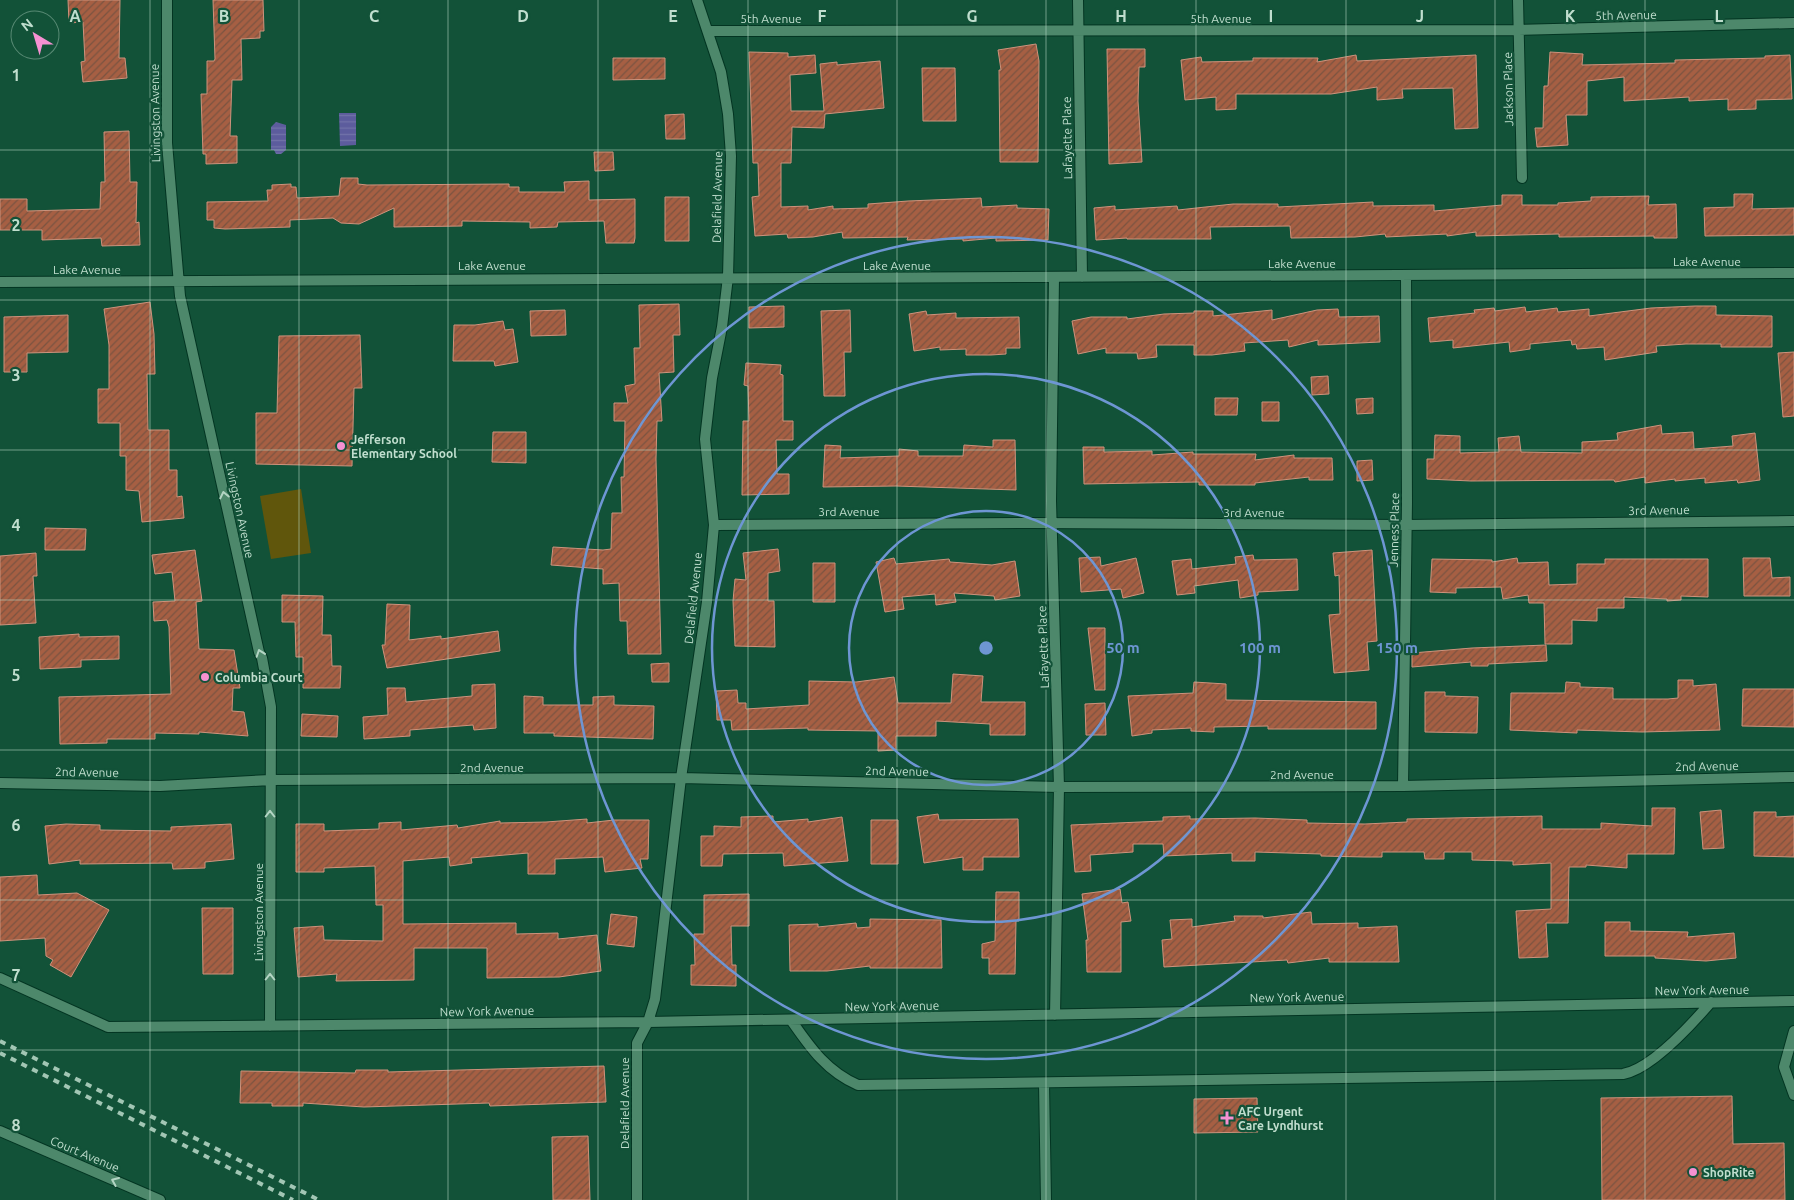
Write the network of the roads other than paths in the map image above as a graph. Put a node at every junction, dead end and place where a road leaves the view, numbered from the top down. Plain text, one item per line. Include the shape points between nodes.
1 (167, 0) edge
2 (697, 0) edge
3 (1078, 0) edge
4 (1518, 0) edge
5 (1794, 23) edge
6 (1079, 30) junction
7 (1519, 30) junction
8 (709, 31) junction
9 (1522, 178) dead end
10 (1794, 273) edge
11 (1406, 274) junction
12 (728, 277) junction
13 (1082, 277) junction
14 (1054, 278) junction
15 (178, 280) junction
16 (0, 282) edge
17 (1794, 521) edge
18 (1051, 524) junction
19 (714, 525) junction
20 (1405, 525) junction
21 (1794, 777) edge
22 (681, 778) junction
23 (270, 780) junction
24 (0, 783) edge
25 (1404, 786) junction
26 (1059, 787) junction
27 (0, 978) edge
28 (1794, 1001) edge
29 (1711, 1002) junction
30 (1055, 1015) junction
31 (791, 1020) junction
32 (648, 1022) junction
33 (270, 1026) junction
34 (1794, 1031) edge
35 (1044, 1083) junction
36 (1794, 1095) edge
37 (0, 1131) edge
38 (160, 1200) edge
39 (637, 1200) edge
40 (1046, 1200) edge

1 - 15 street, Livingston Avenue via 167,143
2 - 8 street, Delafield Avenue
3 - 6 street, Lafayette Place
4 - 7 street, Jackson Place
5 - 7 street, 5th Avenue
6 - 7 street, 5th Avenue
6 - 8 street, 5th Avenue
6 - 13 street, Lafayette Place
7 - 9 street, Jackson Place
8 - 12 street, Delafield Avenue via 728,114 731,156
10 - 11 street, Lake Avenue
11 - 13 street, Lake Avenue
11 - 20 street, Jenness Place
12 - 14 street, Lake Avenue
12 - 15 street, Lake Avenue
12 - 19 street, Delafield Avenue via 705,439
13 - 14 street, Lake Avenue
14 - 18 street, Lafayette Place
15 - 16 street, Lake Avenue
23 -> 15 street, Livingston Avenue via 271,707 267,682
17 - 20 street, 3rd Avenue
18 - 19 street, 3rd Avenue
18 - 20 street, 3rd Avenue
18 - 26 street, Lafayette Place
19 - 22 street, Delafield Avenue via 707,602
20 - 25 street, Jenness Place
21 - 25 street, 2nd Avenue
22 - 23 street, 2nd Avenue
22 - 26 street, 2nd Avenue
22 - 32 street, Delafield Avenue via 655,999
23 - 24 street, 2nd Avenue via 160,786
33 -> 23 street, Livingston Avenue
25 - 26 street, 2nd Avenue
26 - 30 street, Lafayette Place
27 - 33 street, New York Avenue via 108,1026
28 - 29 street, New York Avenue
29 - 30 street, New York Avenue
29 - 35 street via 1683,1032 1635,1072 1623,1074
30 - 31 street, New York Avenue
31 - 32 street, New York Avenue
31 - 35 street via 820,1060 841,1078 858,1086
32 - 33 street, New York Avenue
32 - 39 street, Delafield Avenue via 637,1043
34 - 36 street via 1784,1067
35 - 40 street
38 -> 37 street, Court Avenue

